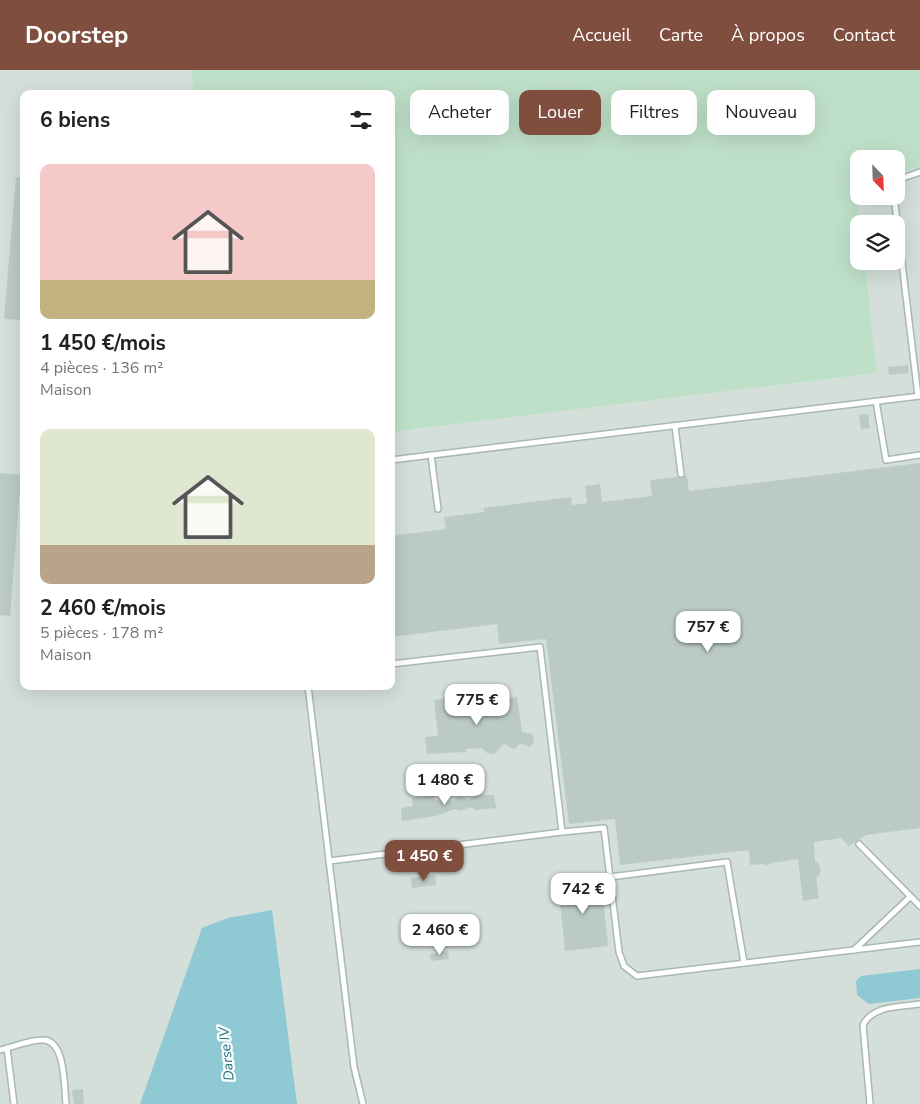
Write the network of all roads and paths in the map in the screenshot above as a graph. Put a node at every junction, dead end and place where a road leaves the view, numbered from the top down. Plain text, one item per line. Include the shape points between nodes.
1 (920, 172) edge
2 (905, 177) edge
3 (895, 205) edge
4 (919, 396) edge
5 (876, 401) junction
6 (675, 426) junction
7 (431, 455) junction
8 (920, 455) edge
9 (395, 460) edge
10 (680, 474) dead end
11 (438, 509) dead end
12 (395, 664) edge
13 (308, 690) edge
14 (562, 832) junction
15 (859, 844) dead end
16 (329, 861) junction
17 (610, 877) junction
18 (910, 896) junction
19 (920, 906) edge
20 (920, 942) edge
21 (854, 950) junction
22 (744, 963) junction
23 (920, 1004) edge
24 (7, 1048) junction
25 (0, 1050) edge
26 (14, 1104) edge
27 (66, 1104) edge
28 (363, 1104) edge
29 (870, 1104) edge

1 - 2 lane
3 - 4 lane
4 - 5 lane
5 - 6 lane
5 - 8 lane via 886,460
6 - 7 lane
6 - 10 lane
7 - 9 lane
7 - 11 lane
12 - 14 lane via 540,648
13 - 16 lane
14 - 16 lane
14 - 17 lane via 604,828
15 - 18 lane
16 - 28 lane via 354,1067
17 - 22 lane via 620,952 624,966 637,976
17 - 22 lane via 727,862
18 - 19 lane
18 - 21 lane
20 - 21 lane
21 - 22 lane
23 - 29 lane via 880,1010 872,1013 862,1025
24 - 25 lane
24 - 26 lane
24 - 27 lane via 42,1040 56,1046 61,1058

